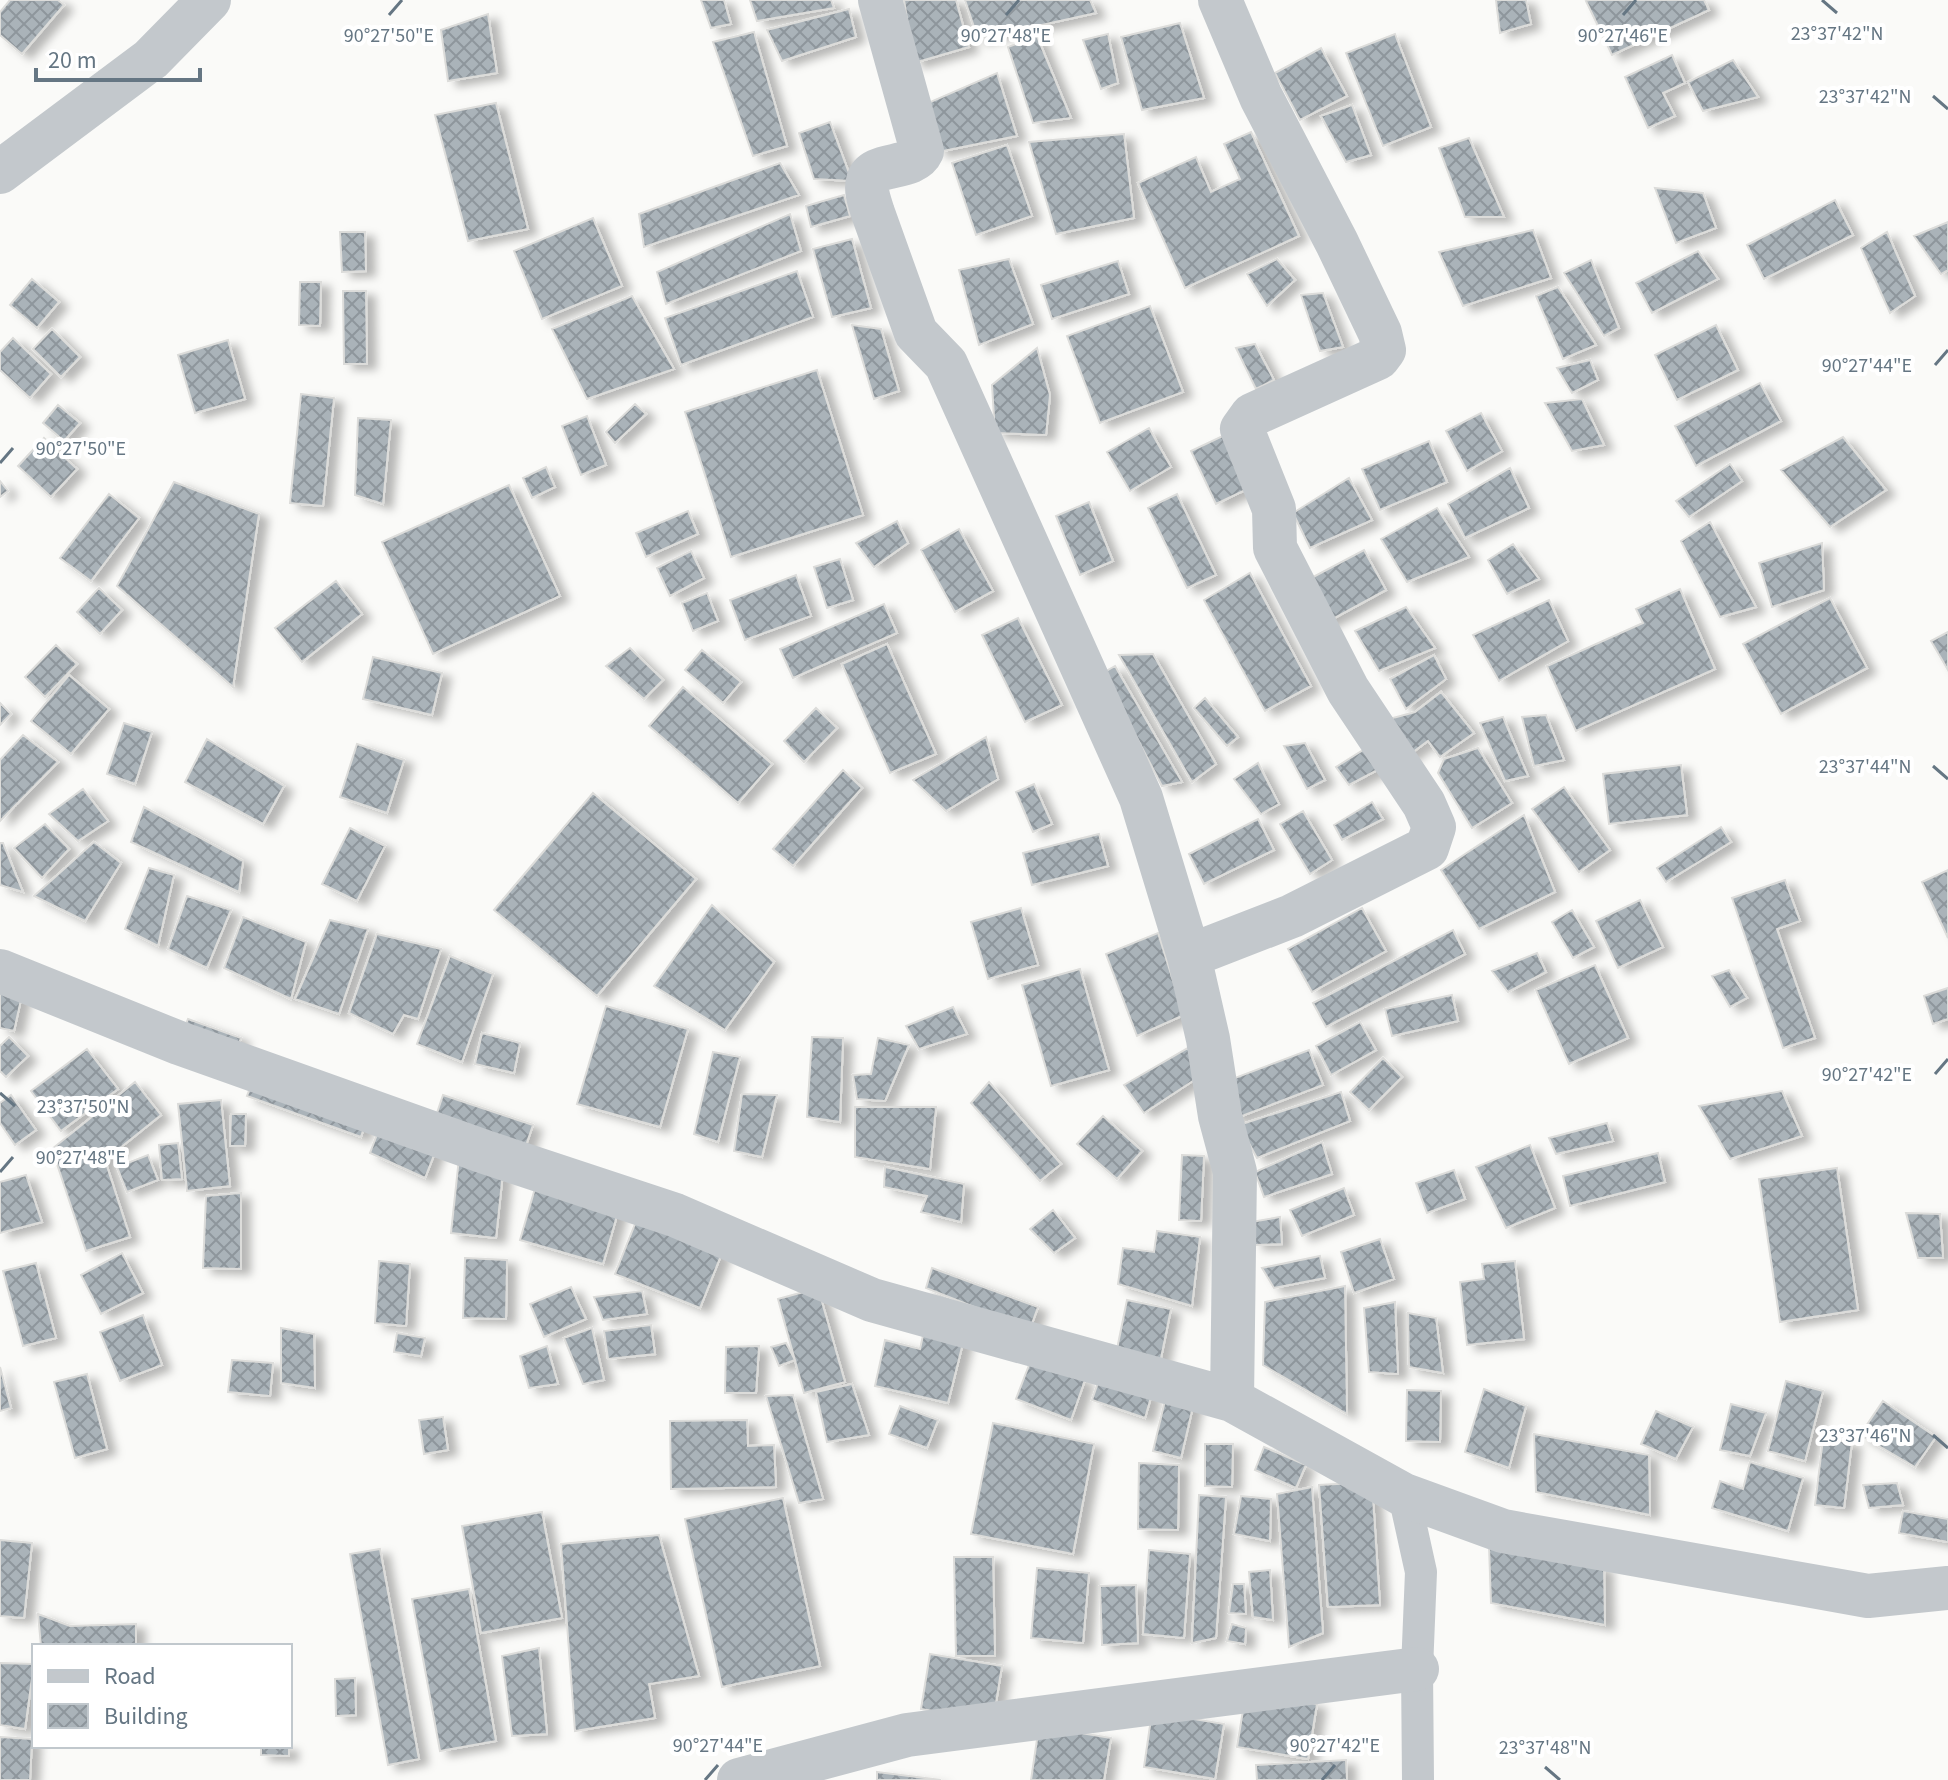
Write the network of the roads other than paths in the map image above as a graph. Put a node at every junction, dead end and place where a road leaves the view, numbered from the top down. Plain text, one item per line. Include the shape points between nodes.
1 (209, 0) edge
2 (880, 0) edge
3 (1220, 0) edge
4 (0, 172) edge
5 (1189, 956) junction
6 (0, 971) edge
7 (1232, 1400) junction
8 (1404, 1495) junction
9 (1948, 1588) edge
10 (1417, 1669) junction
11 (739, 1780) edge
12 (1418, 1780) edge

1 - 4 street via 151,59
2 - 5 street via 922,151 907,163 871,174 873,213 916,333 946,364 1141,798
3 - 5 street via 1261,97 1337,243 1384,350 1378,358 1252,415 1242,429 1274,509 1275,548 1348,690 1434,827 1427,848 1292,916
5 - 7 street via 1235,1172
6 - 7 street via 179,1043 675,1215 872,1300
7 - 8 street
8 - 9 street via 1503,1531 1868,1596
8 - 10 lane via 1421,1572
10 - 11 street via 907,1735
10 - 12 lane

